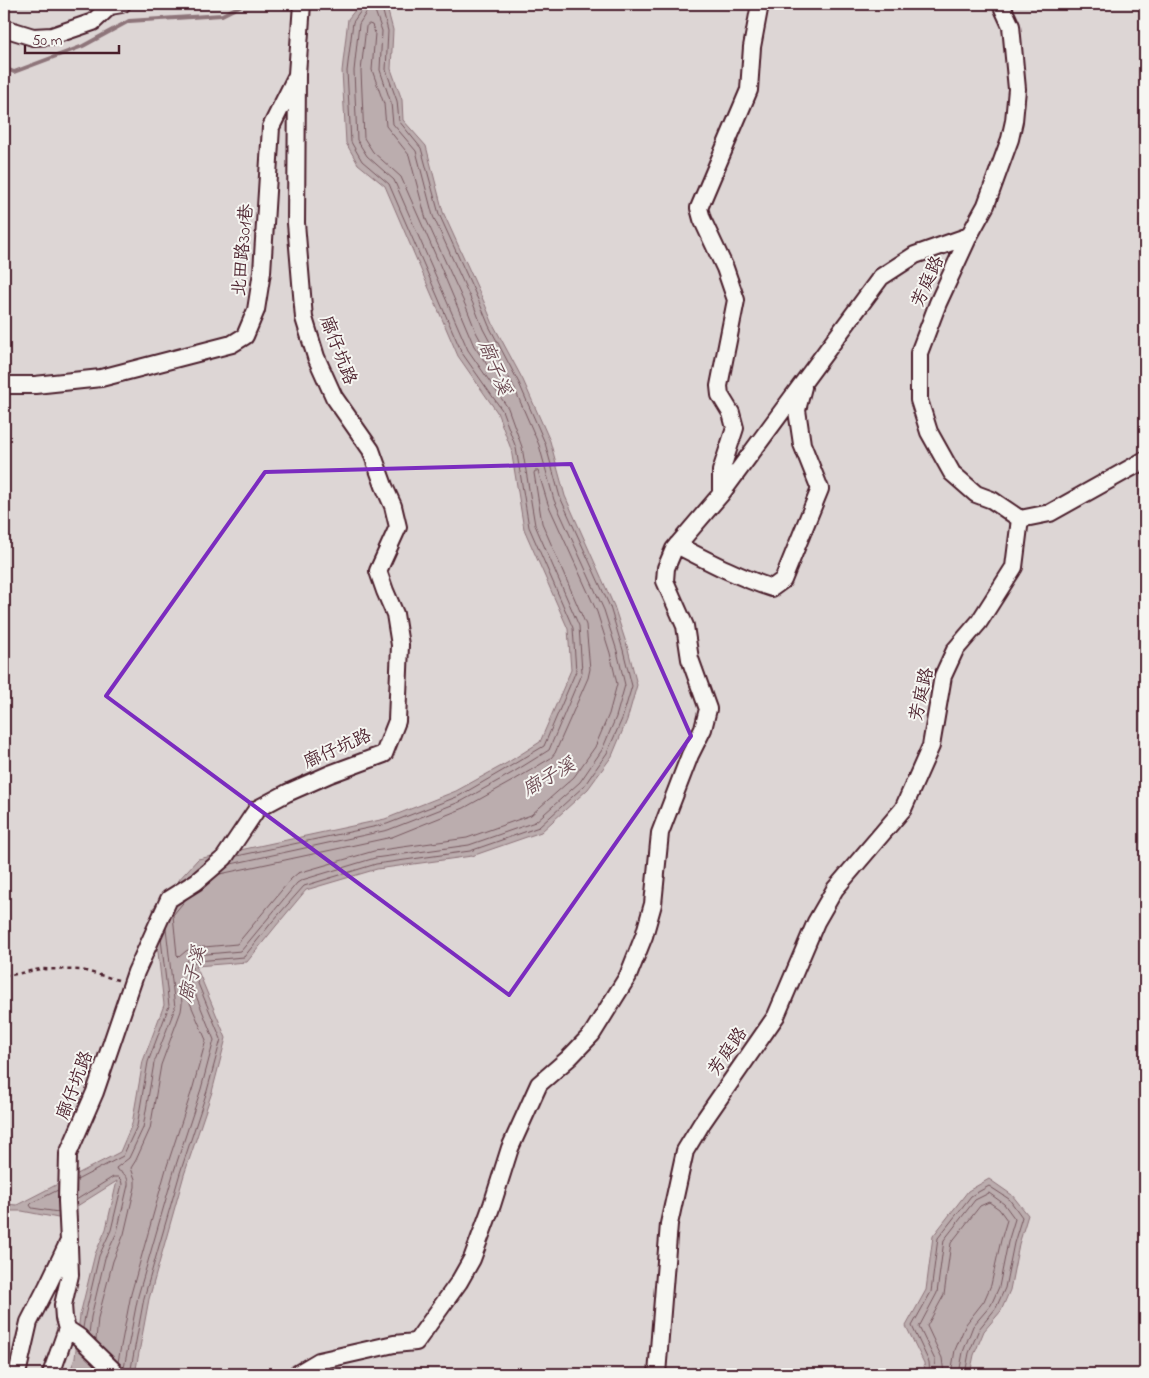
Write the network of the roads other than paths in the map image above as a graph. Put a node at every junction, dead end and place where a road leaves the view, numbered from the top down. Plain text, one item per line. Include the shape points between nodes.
1 (122, 4) edge
2 (302, 4) edge
3 (760, 4) edge
4 (1001, 4) edge
5 (4, 28) edge
6 (297, 74) junction
7 (969, 236) junction
8 (806, 379) junction
9 (4, 385) edge
10 (1145, 460) edge
11 (721, 494) junction
12 (1020, 520) junction
13 (677, 545) junction
14 (69, 1241) junction
15 (73, 1333) junction
16 (16, 1374) edge
17 (51, 1374) edge
18 (118, 1374) edge
19 (296, 1374) edge
20 (658, 1374) edge

1 - 5 street via 110,6 93,22 52,36 33,37
2 - 6 street, 廍仔坑路
3 - 11 street via 752,46 749,90 699,208 736,300 719,386 735,428 721,472
4 - 7 street, 芳庭路 via 1011,26 1017,89 1014,121 986,205
6 - 9 street, 北田路301巷 via 271,126 262,272 256,310 245,336 232,344 101,378
6 - 14 street, 廍仔坑路 via 296,224 304,318 316,357 334,397 371,450 398,527 378,571 395,614 400,645 397,721 384,754 330,774 258,809 224,858 196,882 169,899 132,983 95,1092 68,1154
7 - 8 street via 915,255 882,277
7 - 12 street, 芳庭路 via 938,303 920,354 919,400 929,432 952,473 976,494 992,500
8 - 11 street
8 - 13 street via 797,410 802,444 820,489 783,580 772,588 763,586
10 - 12 street via 1050,513
11 - 13 street
12 - 20 street, 芳庭路 via 1014,567 979,622 956,650 943,676 931,746 903,809 835,890 816,922 776,1016 685,1151 669,1224
13 - 19 street via 666,568 665,581 685,626 690,659 708,709 660,833 653,904 628,976 592,1034 539,1084 510,1148 472,1259 416,1342 319,1361
14 - 15 street via 70,1275 63,1305 64,1318
14 - 16 street, 廍仔坑路 via 29,1322
15 - 17 street
15 - 18 street

